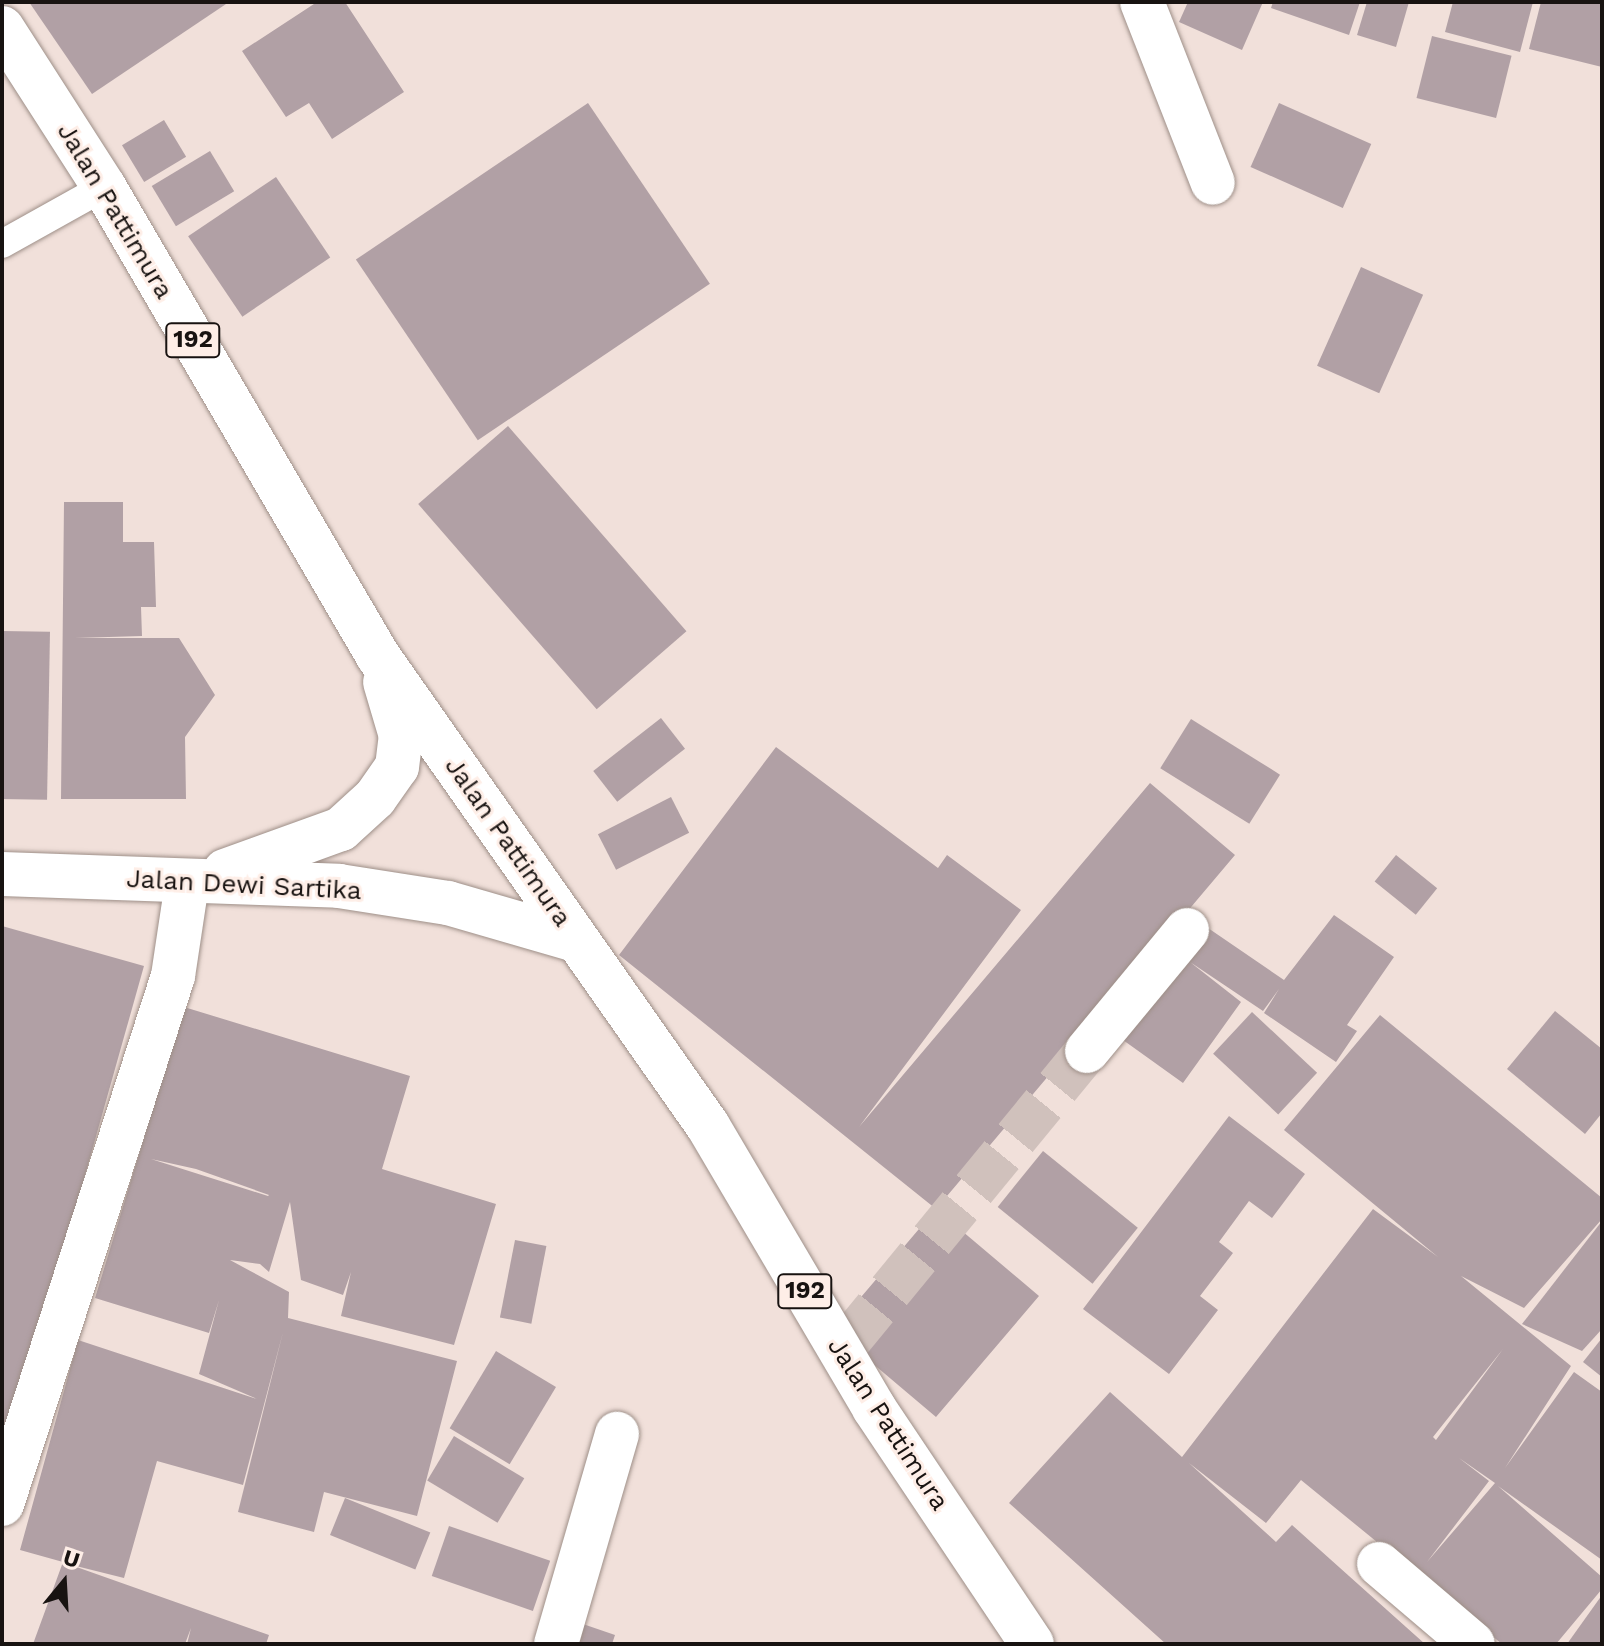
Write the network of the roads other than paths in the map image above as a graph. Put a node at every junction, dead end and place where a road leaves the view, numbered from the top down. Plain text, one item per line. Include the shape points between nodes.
1 (1142, 2) edge
2 (2, 28) edge
3 (1213, 183) dead end
4 (104, 187) junction
5 (2, 244) edge
6 (378, 656) junction
7 (2, 874) edge
8 (187, 883) junction
9 (1187, 930) dead end
10 (575, 940) junction
11 (1087, 1051) tunnel mouth
12 (617, 1434) dead end
13 (2, 1504) edge
14 (1379, 1564) dead end
15 (556, 1644) edge
16 (1032, 1644) edge
17 (1473, 1644) edge

1 - 3 main road
2 - 4 main road, Jalan Pattimura / 192
4 - 5 lane
4 - 6 main road, Jalan Pattimura / 192
6 - 8 main road via 401,736 397,767 375,798 341,829 281,855
6 - 10 main road, Jalan Pattimura / 192
7 - 8 main road, Jalan Dewi Sartika
8 - 10 main road, Jalan Dewi Sartika via 339,886 448,903
8 - 13 main road via 173,976
9 - 11 main road
10 - 16 main road, Jalan Pattimura / 192 via 708,1126
12 - 15 main road
14 - 17 main road

